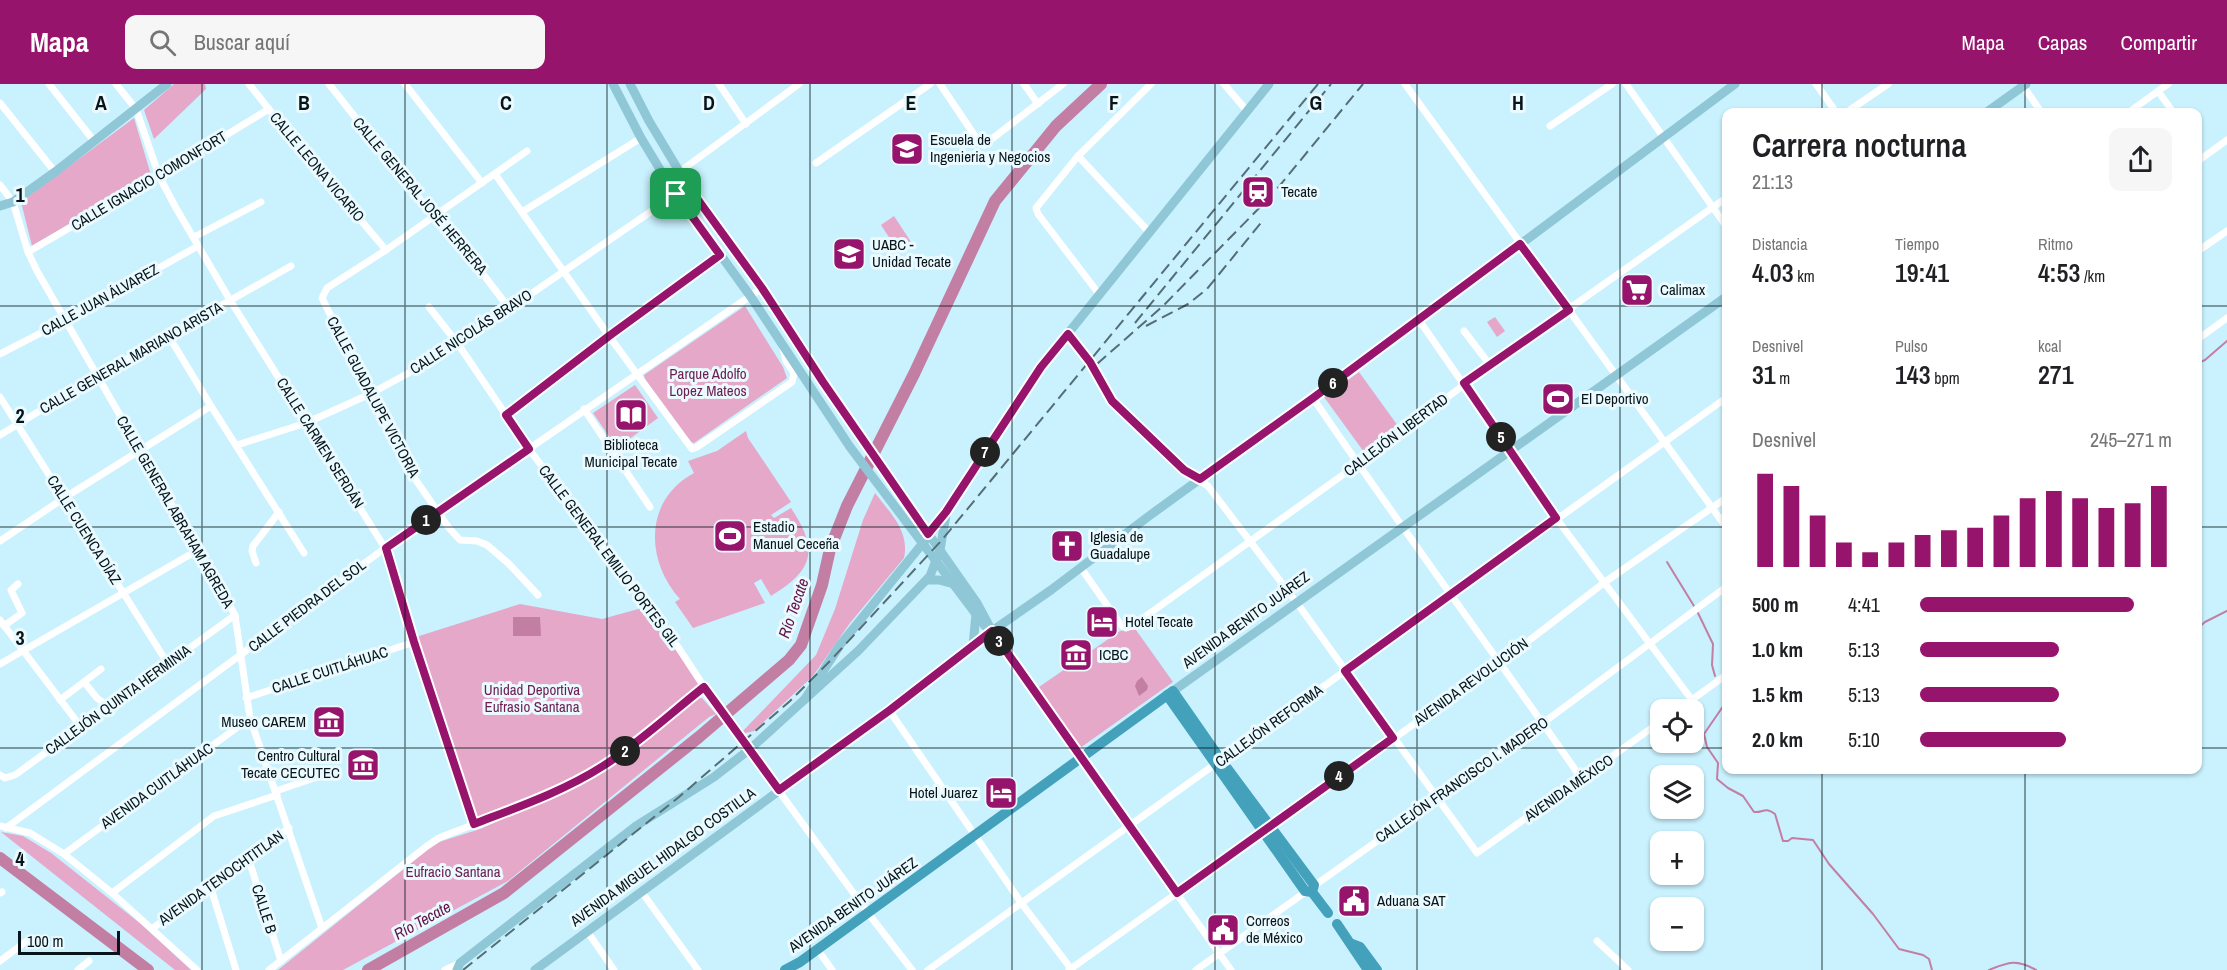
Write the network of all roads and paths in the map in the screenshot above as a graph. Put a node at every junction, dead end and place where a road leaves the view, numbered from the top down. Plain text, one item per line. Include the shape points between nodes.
1 (49, 84) edge
2 (116, 84) edge
3 (166, 84) edge
4 (249, 84) edge
5 (329, 84) edge
6 (405, 84) edge
7 (613, 84) edge
8 (630, 84) edge
9 (719, 84) edge
10 (799, 84) edge
11 (930, 84) edge
12 (940, 84) edge
13 (1024, 84) edge
14 (1063, 84) edge
15 (1151, 84) edge
16 (1224, 84) edge
17 (1269, 84) edge
18 (1405, 84) edge
19 (1612, 84) edge
20 (1626, 84) edge
21 (1735, 84) edge
22 (1815, 84) edge
23 (1888, 84) edge
24 (2168, 84) edge
25 (2023, 85) edge
26 (2158, 91) junction
27 (0, 103) edge
28 (1038, 104) junction
29 (1833, 108) edge
30 (1853, 108) edge
31 (1992, 108) edge
32 (2038, 108) edge
33 (2135, 108) edge
34 (2170, 108) edge
35 (136, 109) junction
36 (269, 109) junction
37 (1247, 111) junction
38 (746, 124) junction
39 (1550, 126) dead end
40 (641, 138) junction
41 (1664, 138) junction
42 (2227, 140) edge
43 (94, 141) junction
44 (527, 151) dead end
45 (1078, 156) junction
46 (2202, 157) edge
47 (816, 163) dead end
48 (679, 171) junction
49 (56, 172) junction
50 (495, 174) junction
51 (159, 176) junction
52 (667, 181) junction
53 (482, 183) junction
54 (0, 185) edge
55 (688, 186) junction
56 (676, 194) junction
57 (1722, 201) edge
58 (13, 202) junction
59 (261, 202) dead end
60 (0, 206) edge
61 (1713, 208) junction
62 (522, 212) junction
63 (434, 216) junction
64 (1722, 220) edge
65 (2227, 231) edge
66 (1149, 232) junction
67 (194, 237) junction
68 (1520, 244) junction
69 (198, 246) junction
70 (2202, 248) edge
71 (386, 250) junction
72 (28, 252) junction
73 (720, 255) junction
74 (291, 266) dead end
75 (563, 271) junction
76 (762, 288) junction
77 (1099, 294) junction
78 (751, 297) junction
79 (230, 300) junction
80 (1722, 300) edge
81 (429, 307) dead end
82 (509, 308) junction
83 (1569, 310) junction
84 (2227, 318) edge
85 (66, 320) junction
86 (1419, 320) junction
87 (1464, 330) dead end
88 (1068, 334) junction
89 (168, 335) junction
90 (609, 336) junction
91 (2202, 336) edge
92 (458, 344) junction
93 (783, 345) junction
94 (0, 354) edge
95 (1490, 365) junction
96 (637, 373) junction
97 (1617, 375) junction
98 (97, 376) junction
99 (1464, 383) junction
100 (370, 394) junction
101 (0, 397) edge
102 (1313, 398) junction
103 (1722, 401) edge
104 (211, 406) junction
105 (584, 410) junction
106 (506, 415) junction
107 (306, 423) junction
108 (18, 424) junction
109 (0, 435) edge
110 (1665, 440) junction
111 (237, 446) junction
112 (529, 449) junction
113 (1510, 450) junction
114 (139, 451) junction
115 (1358, 464) junction
116 (1200, 479) junction
117 (64, 498) junction
118 (1722, 501) edge
119 (650, 507) dead end
120 (1713, 508) junction
121 (437, 511) junction
122 (279, 512) junction
123 (946, 512) junction
124 (1556, 518) junction
125 (1722, 521) edge
126 (1402, 528) junction
127 (928, 534) junction
128 (0, 541) edge
129 (1251, 542) junction
130 (921, 543) junction
131 (386, 548) junction
132 (198, 550) junction
133 (940, 550) junction
134 (304, 553) dead end
135 (935, 561) junction
136 (256, 563) dead end
137 (1081, 568) junction
138 (927, 580) junction
139 (1605, 582) junction
140 (18, 584) dead end
141 (954, 584) junction
142 (1722, 590) edge
143 (123, 592) junction
144 (538, 595) dead end
145 (1451, 595) junction
146 (1297, 603) junction
147 (976, 614) junction
148 (235, 615) junction
149 (2, 623) edge
150 (992, 631) junction
151 (414, 642) junction
152 (1649, 643) junction
153 (973, 646) junction
154 (23, 650) junction
155 (240, 657) junction
156 (1501, 662) junction
157 (0, 664) edge
158 (168, 664) junction
159 (101, 669) dead end
160 (1345, 671) junction
161 (1722, 678) edge
162 (84, 682) junction
163 (704, 687) junction
164 (1170, 693) junction
165 (246, 698) junction
166 (805, 699) junction
167 (1691, 699) edge
168 (1693, 699) edge
169 (60, 700) junction
170 (109, 706) junction
171 (890, 710) junction
172 (250, 718) junction
173 (1543, 723) junction
174 (81, 727) junction
175 (1650, 729) edge
176 (1393, 738) junction
177 (750, 749) junction
178 (1081, 759) junction
179 (1218, 763) junction
180 (0, 775) edge
181 (317, 777) dead end
182 (1581, 778) junction
183 (779, 790) junction
184 (277, 793) junction
185 (1437, 798) junction
186 (474, 824) junction
187 (1130, 825) junction
188 (3, 827) edge
189 (289, 828) junction
190 (1266, 828) junction
191 (976, 836) junction
192 (64, 854) junction
193 (248, 857) junction
194 (210, 885) junction
195 (1310, 889) junction
196 (641, 891) junction
197 (112, 893) junction
198 (1177, 893) junction
199 (1022, 904) junction
200 (868, 913) junction
201 (1328, 913) dead end
202 (1336, 924) dead end
203 (153, 928) junction
204 (322, 928) junction
205 (587, 931) junction
206 (28, 940) dead end
207 (1597, 941) dead end
208 (1352, 944) junction
209 (818, 950) junction
210 (1220, 953) junction
211 (89, 961) dead end
212 (281, 961) junction
213 (0, 962) edge
214 (458, 967) edge
215 (541, 968) edge
216 (78, 970) edge
217 (197, 970) edge
218 (236, 970) edge
219 (269, 970) edge
220 (445, 970) edge
221 (614, 970) edge
222 (698, 970) edge
223 (785, 970) edge
224 (832, 970) edge
225 (912, 970) edge
226 (928, 970) edge
227 (1070, 970) edge
228 (1196, 970) edge
229 (1231, 970) edge
230 (1368, 970) edge
231 (1377, 970) edge
232 (1628, 970) edge

1 - 43 street
2 - 35 street, CALLE CARMEN SERDÁN
3 - 35 main road
4 - 36 street, CALLE LEONA VICARIO
5 - 63 street, CALLE GENERAL JOSÉ HERRERA
6 - 53 street
7 - 40 main road
8 - 48 main road
9 - 38 street
10 - 38 street
11 - 47 street
12 - 28 street via 984,145
13 - 28 street
14 - 28 street
15 - 45 street
16 - 37 street
17 - 37 main road
18 - 68 street
19 - 39 street
20 - 41 street
21 - 41 main road, AVENIDA MIGUEL HIDALGO COSTILLA
22 - 29 street
23 - 30 street
24 - 26 street
25 - 31 main road
25 - 32 street
26 - 33 street
26 - 34 street
27 - 49 street
35 - 43 main road
35 - 51 street, CALLE CARMEN SERDÁN
36 - 51 street, CALLE IGNACIO COMONFORT
36 - 71 street, CALLE LEONA VICARIO
37 - 66 main road
38 - 48 street
40 - 52 main road
40 - 62 street
41 - 61 street
41 - 68 main road, AVENIDA MIGUEL HIDALGO COSTILLA
42 - 46 street
43 - 49 main road
44 - 50 street
45 - 66 street
45 - 77 street via 1036,208
48 - 52 street
48 - 55 main road
49 - 58 main road
50 - 53 street
50 - 62 street
51 - 67 street, CALLE CARMEN SERDÁN
51 - 72 street, CALLE IGNACIO COMONFORT
52 - 56 main road
53 - 63 street
54 - 58 street, CALLE GENERAL ABRAHAM AGREDA
55 - 56 street, CALLE NICOLÁS BRAVO
55 - 76 main road
56 - 73 main road
56 - 75 street, CALLE NICOLÁS BRAVO
57 - 61 street, CALLEJÓN LIBERTAD
58 - 60 main road
58 - 72 street, CALLE GENERAL ABRAHAM AGREDA
59 - 67 street
61 - 64 street
61 - 83 street, CALLEJÓN LIBERTAD
62 - 75 street
63 - 71 street
63 - 82 street, CALLE GENERAL JOSÉ HERRERA via 447,227
65 - 70 street
66 - 77 main road
67 - 69 street, CALLE CARMEN SERDÁN
68 - 83 street
68 - 86 main road, AVENIDA MIGUEL HIDALGO COSTILLA
69 - 79 street, CALLE CARMEN SERDÁN
69 - 85 street, CALLE JUAN ÁLVAREZ
71 - 100 street, CALLE GUADALUPE VICTORIA via 322,294
72 - 85 street, CALLE GENERAL ABRAHAM AGREDA
73 - 78 main road
73 - 90 street
74 - 79 street, CALLE GENERAL MARIANO ARISTA
75 - 82 street, CALLE NICOLÁS BRAVO
75 - 90 street
76 - 78 street, CALLE PIEDRA DEL SOL
76 - 127 main road
77 - 88 main road
78 - 93 main road
78 - 96 street, CALLE PIEDRA DEL SOL
79 - 89 street, CALLE GENERAL MARIANO ARISTA
79 - 107 street, CALLE CARMEN SERDÁN
80 - 97 main road, AVENIDA BENITO JUÁREZ
81 - 92 street, CALLE GENERAL EMILIO PORTES GIL
82 - 92 street, CALLE NICOLÁS BRAVO
83 - 95 street, CALLEJÓN LIBERTAD
83 - 97 street
84 - 91 street
85 - 94 street, CALLE JUAN ÁLVAREZ
85 - 98 street, CALLE GENERAL ABRAHAM AGREDA
86 - 99 street
86 - 102 main road, AVENIDA MIGUEL HIDALGO COSTILLA
87 - 95 street
88 - 116 street via 1090,362 1112,401 1184,470
88 - 123 main road via 1041,367
89 - 98 street, CALLE GENERAL MARIANO ARISTA
89 - 104 street
90 - 96 street
90 - 106 street
92 - 100 street, CALLE NICOLÁS BRAVO
92 - 106 street, CALLE GENERAL EMILIO PORTES GIL
93 - 96 street via 794,373 792,382 692,449
93 - 130 main road via 850,447
95 - 99 street, CALLEJÓN LIBERTAD
96 - 105 street, CALLE PIEDRA DEL SOL
97 - 110 street
97 - 113 main road, AVENIDA BENITO JUÁREZ
98 - 108 street, CALLE GENERAL MARIANO ARISTA
98 - 114 street, CALLE GENERAL ABRAHAM AGREDA
99 - 113 street
99 - 115 street, CALLEJÓN LIBERTAD
100 - 107 street, CALLE NICOLÁS BRAVO
100 - 121 street, CALLE GUADALUPE VICTORIA via 411,473
101 - 108 street, CALLE CUENCA DÍAZ
102 - 115 street
102 - 116 main road, AVENIDA MIGUEL HIDALGO COSTILLA
103 - 110 street, CALLEJÓN REFORMA
104 - 111 street
104 - 114 street
105 - 112 street, CALLE PIEDRA DEL SOL
105 - 119 street
106 - 112 street, CALLE GENERAL EMILIO PORTES GIL
107 - 111 street, CALLE NICOLÁS BRAVO
107 - 131 street, CALLE CARMEN SERDÁN
108 - 109 street, CALLE GENERAL MARIANO ARISTA
108 - 117 street, CALLE CUENCA DÍAZ
110 - 120 street
110 - 124 street, CALLEJÓN REFORMA
111 - 122 street
112 - 121 street, CALLE PIEDRA DEL SOL
112 - 163 street, CALLE GENERAL EMILIO PORTES GIL
113 - 124 street
113 - 126 main road, AVENIDA BENITO JUÁREZ
114 - 117 street
114 - 132 street, CALLE GENERAL ABRAHAM AGREDA
115 - 126 street
115 - 129 street, CALLEJÓN LIBERTAD
116 - 129 street
116 - 137 main road, AVENIDA MIGUEL HIDALGO COSTILLA
117 - 128 street
117 - 143 street, CALLE CUENCA DÍAZ
118 - 120 street, AVENIDA REVOLUCIÓN
120 - 125 street
120 - 139 street, AVENIDA REVOLUCIÓN
121 - 131 street, CALLE PIEDRA DEL SOL
121 - 144 street, CALLE GUADALUPE VICTORIA via 460,540 487,545
122 - 134 street
122 - 136 street via 253,546
123 - 127 main road
123 - 133 main road
124 - 139 street
124 - 145 street, CALLEJÓN REFORMA
126 - 145 street
126 - 146 main road, AVENIDA BENITO JUÁREZ
127 - 130 main road
127 - 133 main road
129 - 137 street, CALLEJÓN LIBERTAD via 1129,628 1124,627
129 - 146 street
130 - 135 main road
130 - 166 main road via 840,645
131 - 151 street, CALLE CARMEN SERDÁN
131 - 155 street, CALLE PIEDRA DEL SOL
132 - 143 street
132 - 148 street, CALLE GENERAL ABRAHAM AGREDA
133 - 135 main road
133 - 150 main road via 981,608
135 - 138 main road
135 - 141 main road
137 - 150 main road, AVENIDA MIGUEL HIDALGO COSTILLA
138 - 141 main road
138 - 166 main road
139 - 152 street
139 - 156 street, AVENIDA REVOLUCIÓN
140 - 149 street via 11,590 22,613
141 - 147 main road
142 - 152 street, CALLEJÓN FRANCISCO I. MADERO
143 - 154 street
143 - 158 street, CALLE CUENCA DÍAZ
145 - 156 street
145 - 160 street, CALLEJÓN REFORMA
146 - 160 street
146 - 164 main road, AVENIDA BENITO JUÁREZ
147 - 150 main road
147 - 153 main road
148 - 155 street, CALLE GENERAL ABRAHAM AGREDA
148 - 158 street, CALLEJÓN QUINTA HERMINIA
149 - 154 street
150 - 153 main road, AVENIDA MIGUEL HIDALGO COSTILLA
150 - 178 main road
151 - 165 street, CALLE CUITLÁHUAC
151 - 186 street, CALLE CARMEN SERDÁN
152 - 167 street
152 - 173 street, CALLEJÓN FRANCISCO I. MADERO
153 - 171 main road, AVENIDA MIGUEL HIDALGO COSTILLA
154 - 157 street
154 - 169 street
155 - 165 street, CALLE GENERAL ABRAHAM AGREDA
155 - 188 street, CALLE PIEDRA DEL SOL
156 - 173 street
156 - 176 street, AVENIDA REVOLUCIÓN
158 - 170 street, CALLEJÓN QUINTA HERMINIA
159 - 162 street
160 - 176 street
160 - 179 street, CALLEJÓN REFORMA
161 - 168 street
162 - 169 street
162 - 170 street
163 - 177 street, CALLE GENERAL EMILIO PORTES GIL
163 - 186 street via 601,767 546,795
164 - 178 highway, AVENIDA BENITO JUÁREZ
164 - 179 highway
165 - 172 street, CALLE GENERAL ABRAHAM AGREDA
166 - 177 main road
169 - 174 street
170 - 174 street, CALLEJÓN QUINTA HERMINIA
171 - 183 main road, AVENIDA MIGUEL HIDALGO COSTILLA
171 - 191 street
172 - 184 street, CALLE GENERAL ABRAHAM AGREDA
172 - 192 street, AVENIDA CUITLÁHUAC
173 - 182 street
173 - 185 street, CALLEJÓN FRANCISCO I. MADERO
174 - 180 street, CALLEJÓN QUINTA HERMINIA via 15,775
175 - 182 street, AVENIDA MÉXICO
176 - 185 street
176 - 190 street, AVENIDA REVOLUCIÓN
177 - 183 street, CALLE GENERAL EMILIO PORTES GIL
177 - 214 main road via 714,777 636,826
178 - 187 street
178 - 191 highway, AVENIDA BENITO JUÁREZ
179 - 187 street, CALLEJÓN REFORMA
179 - 190 highway
181 - 184 street
182 - 185 street, AVENIDA MÉXICO via 1477,853
183 - 196 main road, AVENIDA MIGUEL HIDALGO COSTILLA
183 - 200 street, CALLE GENERAL EMILIO PORTES GIL
184 - 189 street, CALLE GENERAL ABRAHAM AGREDA
184 - 197 street via 214,816
185 - 195 street, CALLEJÓN FRANCISCO I. MADERO
186 - 204 street via 427,846
187 - 198 street
187 - 199 street, CALLEJÓN REFORMA
188 - 192 street via 30,833
189 - 193 street, AVENIDA TENOCHTITLAN
189 - 204 street, CALLE GENERAL ABRAHAM AGREDA
190 - 195 highway
190 - 198 street, AVENIDA REVOLUCIÓN
191 - 199 street
191 - 200 highway, AVENIDA BENITO JUÁREZ
192 - 197 street
193 - 194 street, AVENIDA TENOCHTITLAN
193 - 212 street, CALLE B
194 - 203 street, AVENIDA TENOCHTITLAN
194 - 218 street
195 - 201 highway
195 - 210 street, CALLEJÓN FRANCISCO I. MADERO
196 - 205 main road, AVENIDA MIGUEL HIDALGO COSTILLA
196 - 222 street
197 - 203 street
198 - 210 street
198 - 227 street, AVENIDA REVOLUCIÓN
199 - 226 street, CALLEJÓN REFORMA
199 - 227 street
200 - 209 highway, AVENIDA BENITO JUÁREZ
200 - 225 street, CALLE GENERAL EMILIO PORTES GIL
202 - 208 highway
203 - 217 street
204 - 212 street
205 - 215 main road, AVENIDA MIGUEL HIDALGO COSTILLA
205 - 221 street
206 - 213 street
207 - 232 street
208 - 230 highway
208 - 231 highway via 1360,947
209 - 223 highway, AVENIDA BENITO JUÁREZ
209 - 224 street
210 - 228 street, CALLEJÓN FRANCISCO I. MADERO
210 - 229 street
211 - 216 street
212 - 219 street
214 - 220 street

